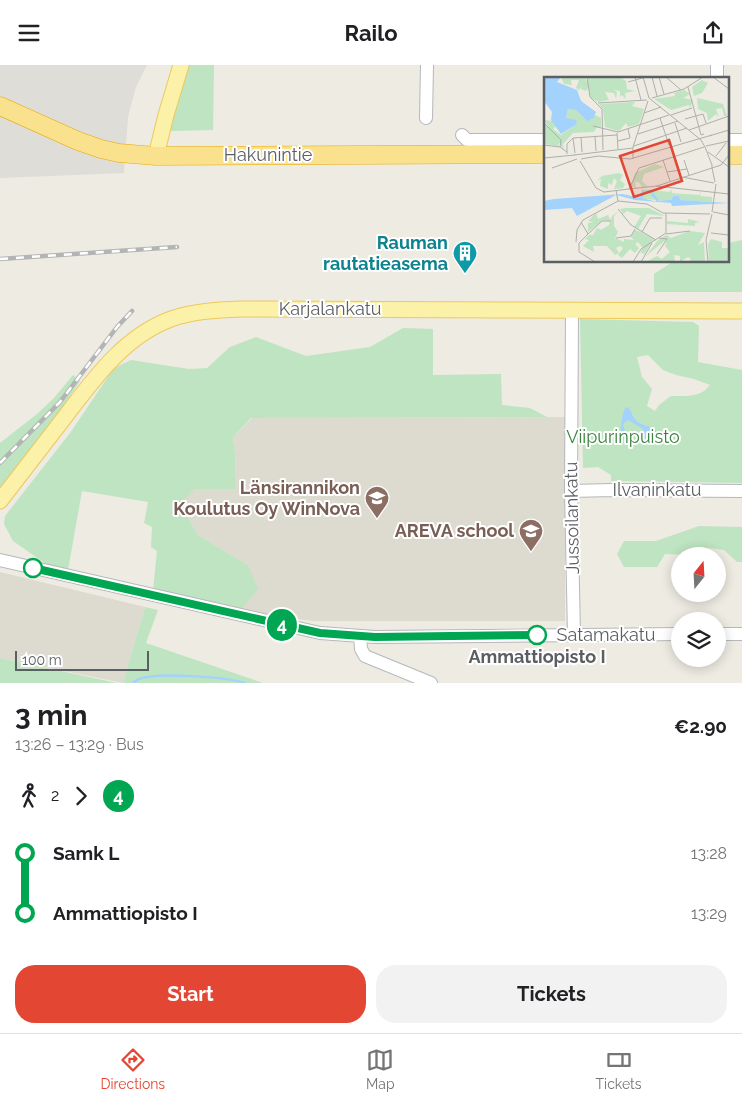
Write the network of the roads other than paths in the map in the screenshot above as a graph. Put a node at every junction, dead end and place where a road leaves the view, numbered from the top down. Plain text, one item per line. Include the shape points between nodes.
1 (181, 65) edge
2 (427, 65) edge
3 (0, 106) edge
4 (426, 118) dead end
5 (462, 135) dead end
6 (544, 140) edge
7 (544, 155) edge
8 (156, 156) junction
9 (572, 311) junction
10 (742, 311) edge
11 (571, 491) junction
12 (742, 491) edge
13 (0, 501) edge
14 (0, 560) edge
15 (671, 634) edge
16 (726, 634) edge
17 (742, 634) edge
18 (574, 635) junction
19 (360, 636) junction
20 (431, 683) edge

1 - 8 main road
2 - 4 street
3 - 8 highway, Hakunintie via 101,149
5 - 6 street via 467,140
7 - 8 highway, Hakunintie
9 - 10 main road, Karjalankatu
9 - 11 street, Jussoilankatu
9 - 13 main road, Karjalankatu via 242,309 209,311 171,319 136,338 104,367
11 - 12 street, Ilvaninkatu
11 - 18 street, Jussoilankatu
14 - 19 street, Satamakatu via 320,633
15 - 18 street, Satamakatu
16 - 17 street
18 - 19 street, Satamakatu
19 - 20 street via 360,649 365,656

